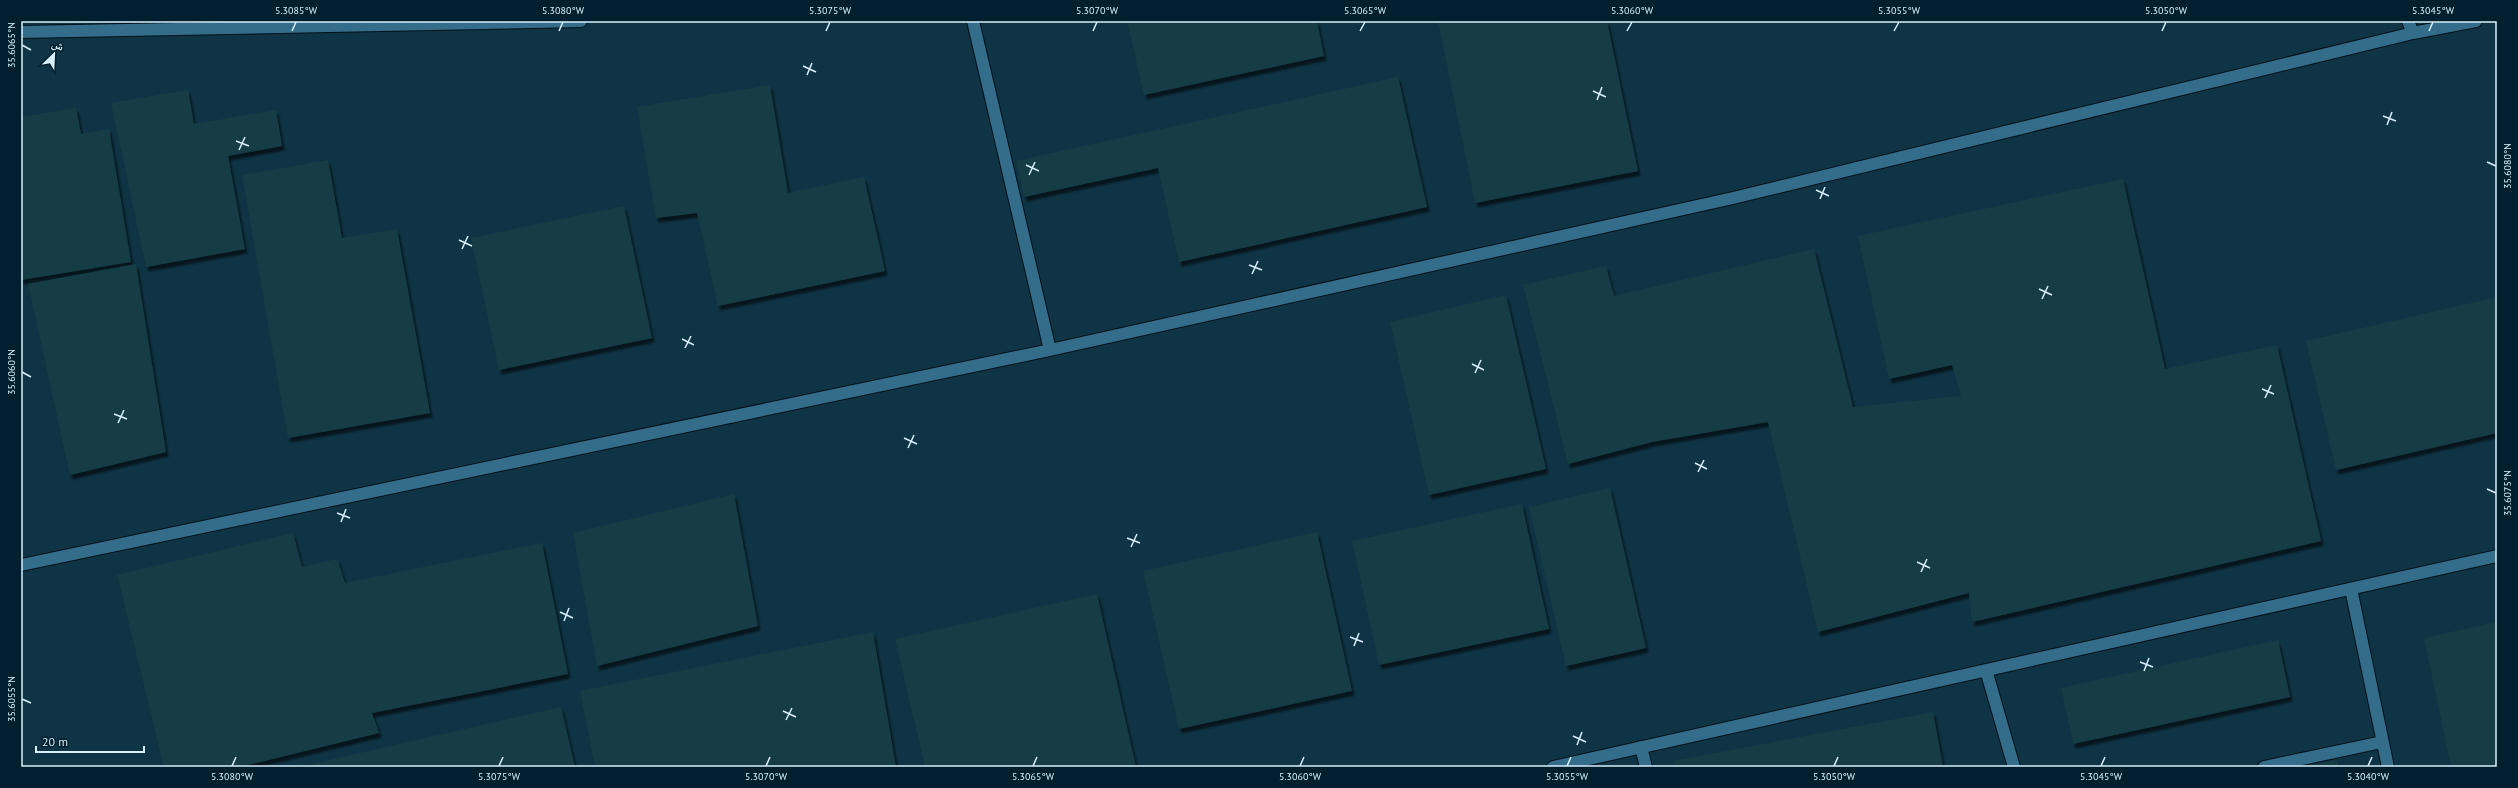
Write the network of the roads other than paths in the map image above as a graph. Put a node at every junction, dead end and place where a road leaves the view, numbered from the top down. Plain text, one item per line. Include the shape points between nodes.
1 (582, 21) edge
2 (973, 21) edge
3 (2408, 21) edge
4 (2476, 21) edge
5 (21, 32) edge
6 (2413, 33) junction
7 (1050, 350) junction
8 (2497, 556) edge
9 (21, 565) edge
10 (2351, 589) junction
11 (1986, 670) junction
12 (2382, 742) junction
13 (1641, 747) junction
14 (1553, 767) edge
15 (1646, 767) edge
16 (2014, 767) edge
17 (2264, 767) edge
18 (2388, 767) edge

1 - 5 lane
2 - 7 lane
3 - 6 lane
4 - 6 lane
6 - 7 lane via 1733,198
7 - 9 lane
8 - 10 lane
10 - 11 lane
10 - 12 lane
11 - 13 lane
11 - 16 lane
12 - 17 lane
12 - 18 lane
13 - 14 lane
13 - 15 lane

